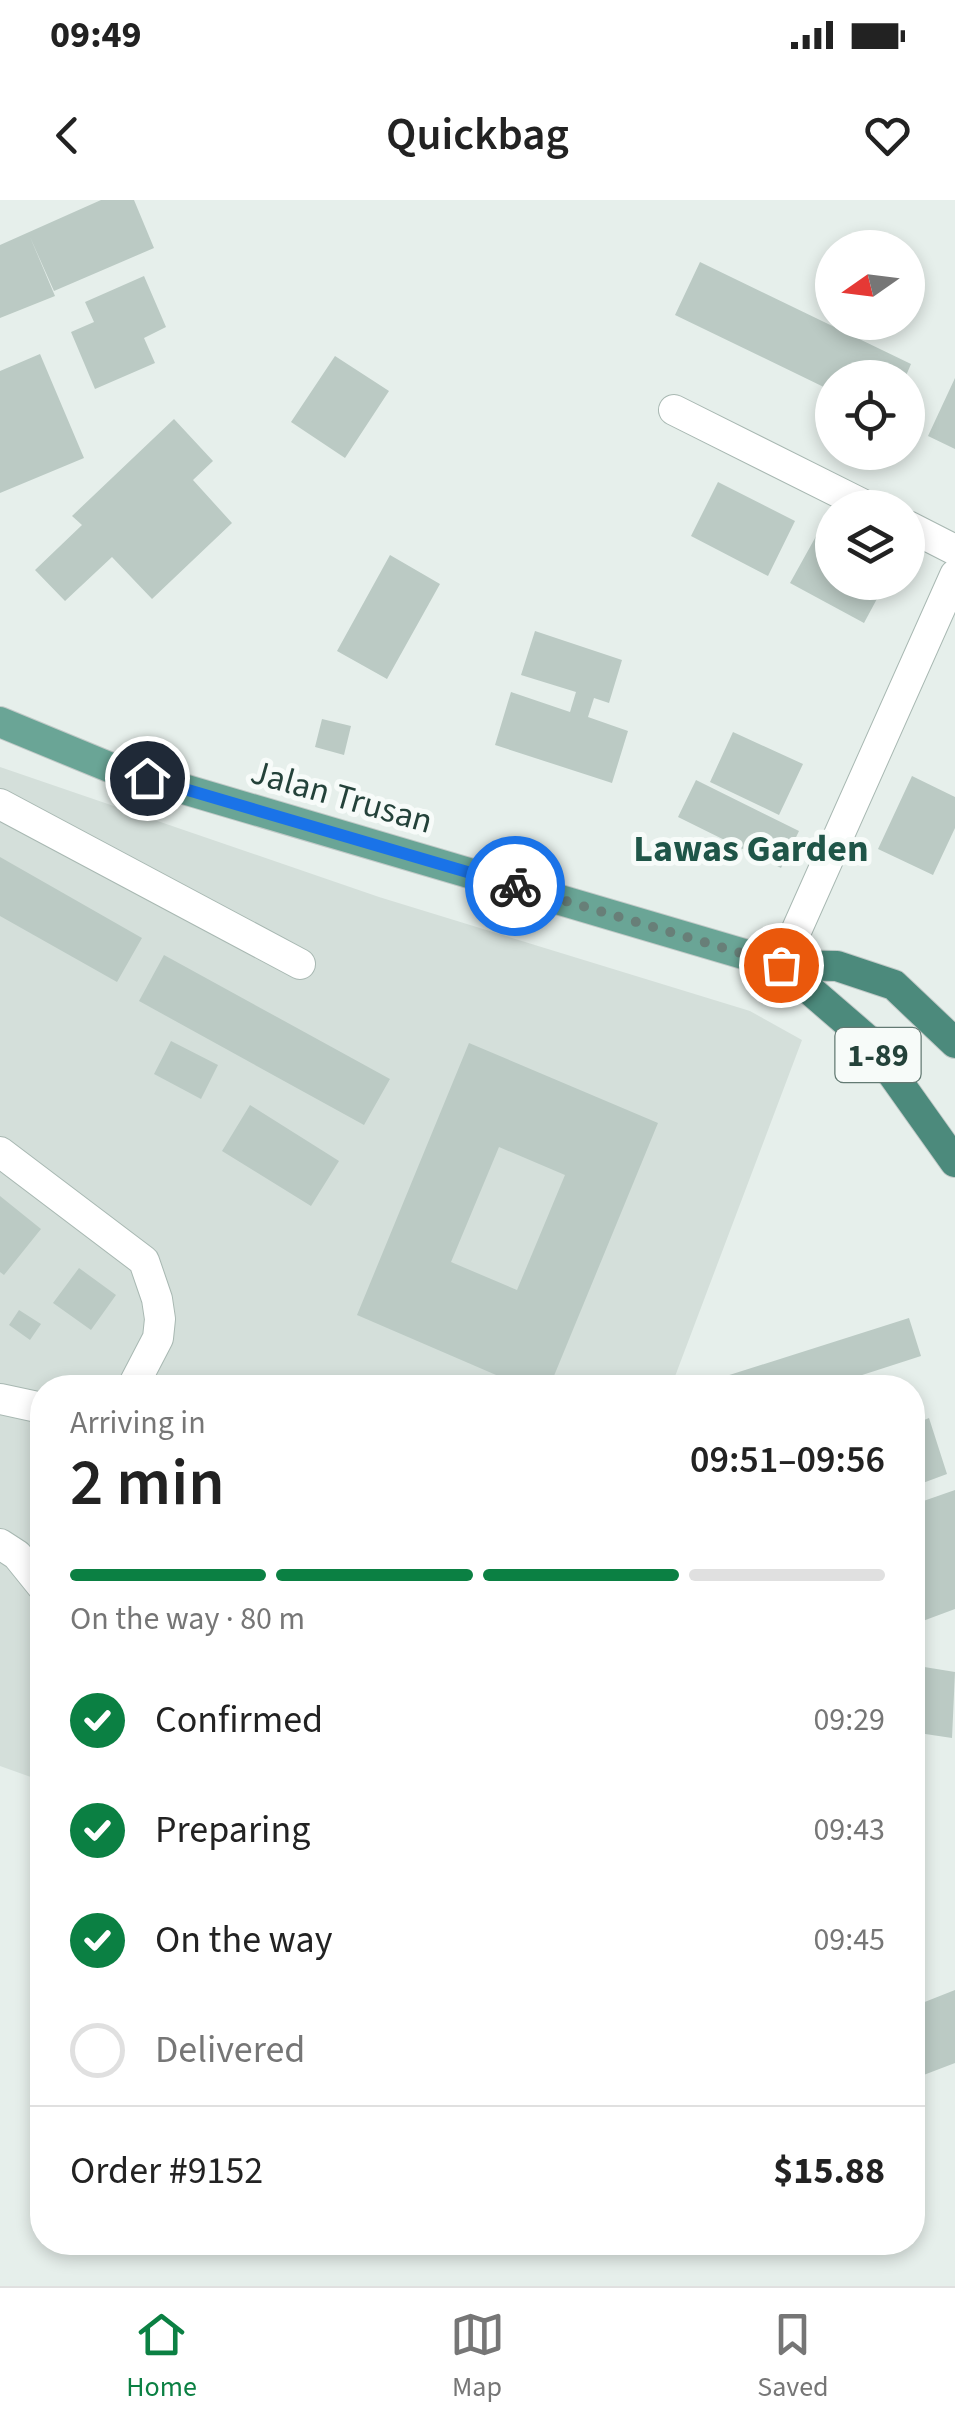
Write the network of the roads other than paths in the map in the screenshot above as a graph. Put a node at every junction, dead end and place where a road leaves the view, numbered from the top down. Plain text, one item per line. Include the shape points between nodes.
1 (674, 410) dead end
2 (834, 490) edge
3 (925, 535) edge
4 (955, 550) edge
5 (955, 575) edge
6 (2, 728) edge
7 (0, 804) edge
8 (300, 964) dead end
9 (781, 965) junction
10 (955, 1042) edge
11 (0, 1152) edge
12 (955, 1162) edge
13 (139, 1375) edge
14 (0, 1399) edge
15 (30, 1405) edge
16 (0, 1544) edge
17 (30, 1571) edge

1 - 2 street
3 - 4 street
5 - 9 street
6 - 9 main road, Jalan Trusan
7 - 8 street
9 - 10 highway, Jalan Trusan via 836,966 894,985
9 - 12 highway, Jalan Trusan / 1-89 via 869,1041
11 - 13 street via 144,1261 160,1319
14 - 15 street
16 - 17 street

